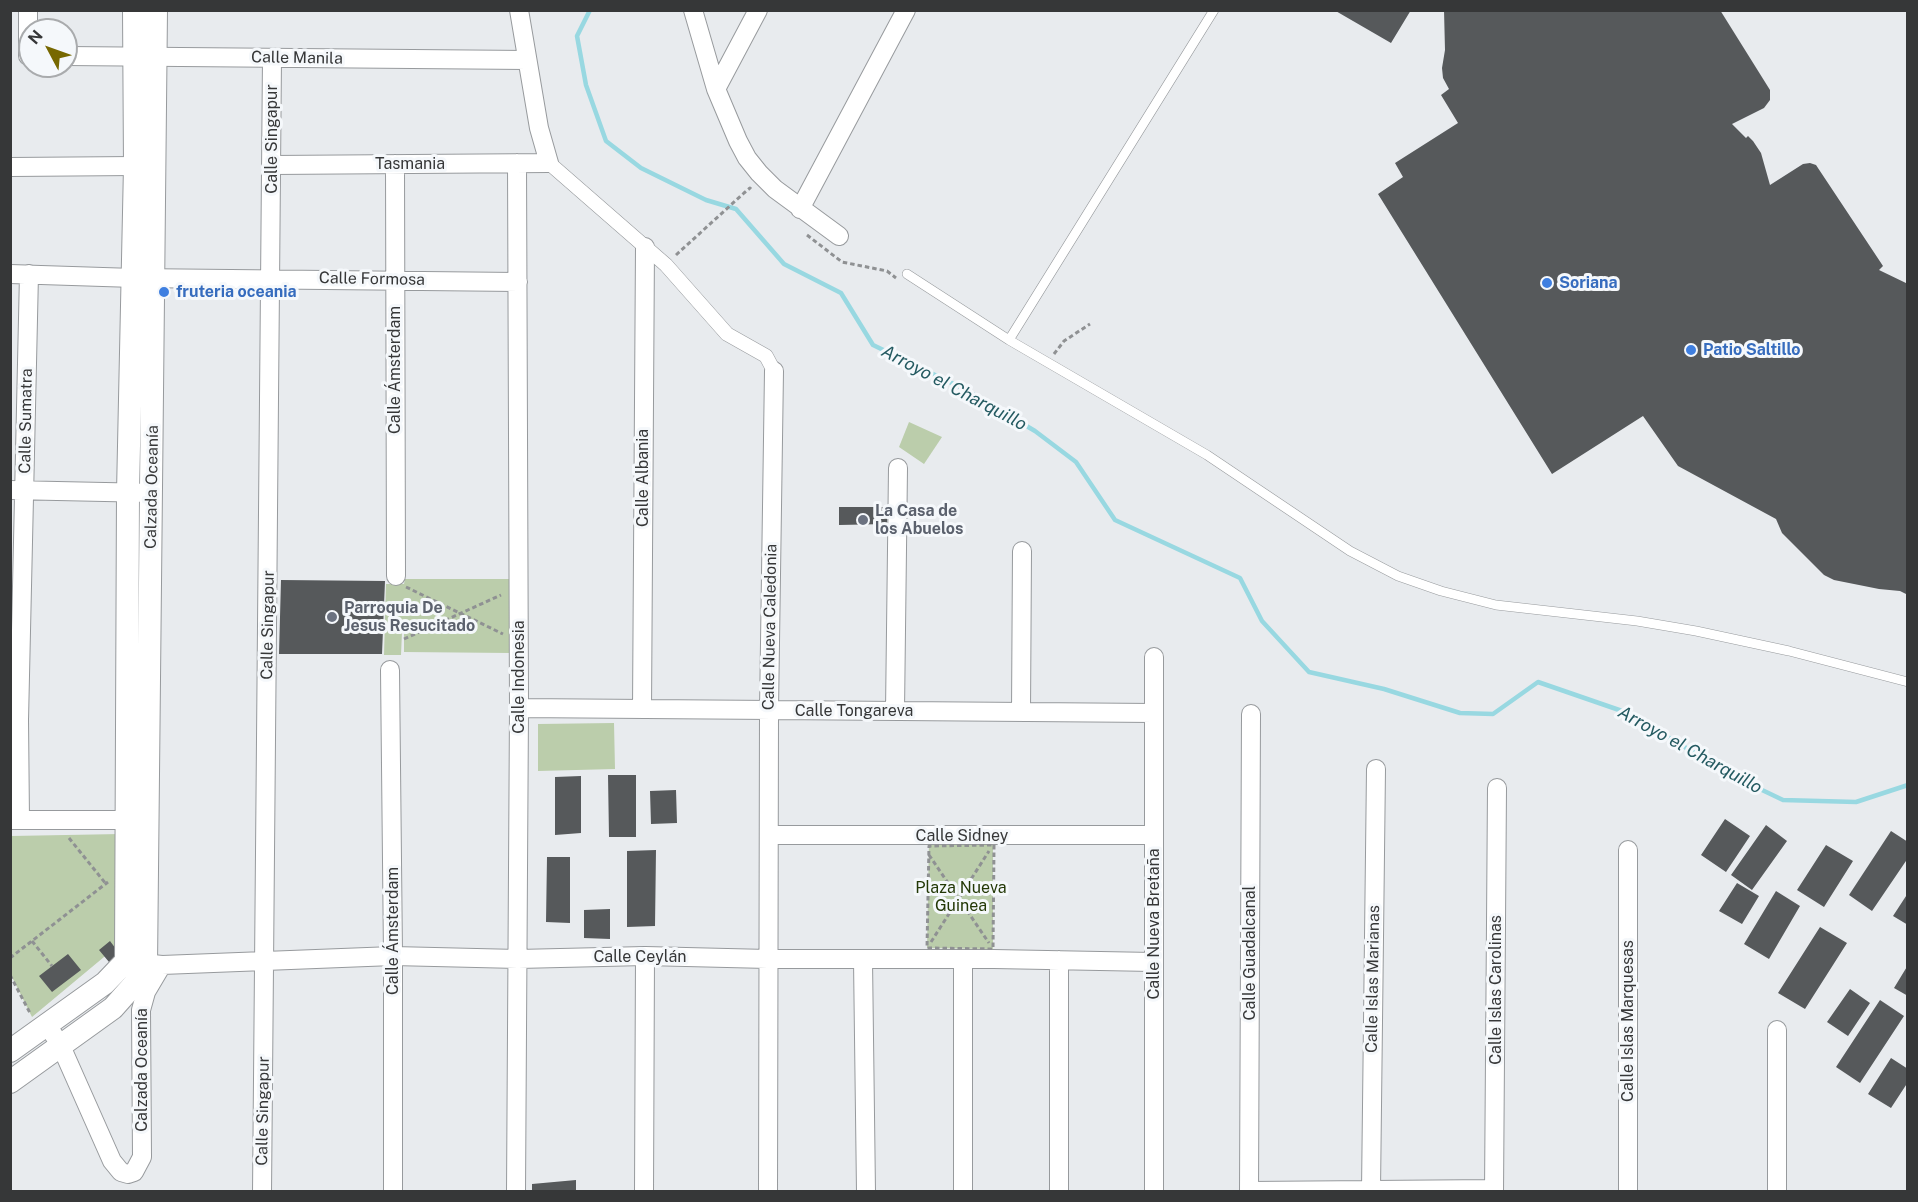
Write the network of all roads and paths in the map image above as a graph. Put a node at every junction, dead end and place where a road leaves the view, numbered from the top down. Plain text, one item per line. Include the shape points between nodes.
1 (134, 10) edge
2 (156, 10) edge
3 (519, 10) edge
4 (693, 10) edge
5 (758, 10) edge
6 (906, 10) edge
7 (1214, 10) edge
8 (78, 56) edge
9 (145, 57) junction
10 (272, 58) junction
11 (528, 60) junction
12 (716, 88) junction
13 (549, 163) junction
14 (395, 164) junction
15 (518, 164) junction
16 (272, 165) junction
17 (135, 166) junction
18 (10, 167) edge
19 (744, 193) dead end
20 (800, 209) junction
21 (839, 236) dead end
22 (645, 247) junction
23 (674, 258) dead end
24 (20, 274) edge
25 (907, 274) dead end
26 (144, 277) junction
27 (271, 278) junction
28 (395, 280) junction
29 (518, 282) junction
30 (1090, 324) dead end
31 (1009, 340) junction
32 (1048, 362) junction
33 (774, 371) joint
34 (19, 380) edge
35 (898, 468) dead end
36 (18, 489) edge
37 (128, 492) junction
38 (152, 493) junction
39 (1022, 551) dead end
40 (400, 582) joint
41 (501, 595) dead end
42 (461, 614) junction
43 (511, 637) dead end
44 (404, 639) dead end
45 (1154, 657) dead end
46 (390, 670) dead end
47 (1908, 682) edge
48 (10, 703) edge
49 (519, 708) junction
50 (642, 709) junction
51 (769, 710) junction
52 (895, 711) junction
53 (1021, 712) junction
54 (1154, 712) junction
55 (1251, 714) dead end
56 (20, 720) junction
57 (1376, 769) dead end
58 (1497, 788) dead end
59 (15, 820) edge
60 (126, 820) junction
61 (78, 835) dead end
62 (770, 835) junction
63 (1154, 836) junction
64 (993, 841) junction
65 (1628, 850) dead end
66 (929, 855) junction
67 (113, 878) dead end
68 (106, 884) junction
69 (111, 890) dead end
70 (959, 898) junction
71 (32, 941) junction
72 (927, 948) junction
73 (994, 954) junction
74 (393, 956) junction
75 (645, 956) junction
76 (10, 958) edge
77 (518, 959) junction
78 (768, 959) junction
79 (264, 960) junction
80 (863, 960) junction
81 (963, 960) junction
82 (1059, 960) junction
83 (1153, 962) junction
84 (145, 963) junction
85 (52, 966) dead end
86 (10, 975) edge
87 (41, 1023) junction
88 (1778, 1030) dead end
89 (61, 1047) junction
90 (10, 1051) edge
91 (10, 1082) edge
92 (1371, 1190) edge
93 (1494, 1190) edge
94 (262, 1191) edge
95 (393, 1191) edge
96 (516, 1191) edge
97 (645, 1191) edge
98 (768, 1191) edge
99 (866, 1191) edge
100 (963, 1191) edge
101 (1059, 1191) edge
102 (1154, 1191) edge
103 (1249, 1191) edge
104 (1628, 1191) edge
105 (1778, 1191) edge

1 - 9 street, Calzada Oceanía
2 - 9 street, Calzada Oceanía
3 - 11 street
4 - 12 street
5 - 12 street
6 - 20 street
7 - 31 lane
8 - 9 street, Calle Manila
9 - 10 street, Calle Manila
9 - 17 street, Calzada Oceanía
9 - 26 street, Calzada Oceanía
10 - 11 street, Calle Manila
10 - 16 street, Calle Singapur
11 - 13 street
12 - 20 street via 747,158
13 - 15 street, Tasmania
13 - 22 street, Calle Nueva Caledonia
14 - 15 street, Tasmania
14 - 16 street, Tasmania
14 - 28 street, Calle Ámsterdam
15 - 29 street, Calle Indonesia
16 - 27 street, Calle Singapur
17 - 18 street
17 - 26 street, Calzada Oceanía
19 - 23 path
20 - 21 street
22 - 33 street, Calle Nueva Caledonia via 727,334 766,356
22 - 50 street, Calle Albania
24 - 26 street, Calle Formosa
24 - 34 street, Calle Sumatra
25 - 31 lane
26 - 27 street, Calle Formosa
26 - 37 street, Calzada Oceanía
26 - 38 street, Calzada Oceanía
27 - 28 street, Calle Formosa
27 - 79 street, Calle Singapur
28 - 29 street, Calle Formosa
28 - 40 street, Calle Ámsterdam
29 - 49 street, Calle Indonesia
30 - 32 path via 1064,341
31 - 32 lane
32 - 47 lane via 1233,471 1350,551 1419,584 1496,605 1696,631
33 - 51 street, Calle Nueva Caledonia
34 - 36 street, Calle Sumatra
35 - 52 street
36 - 37 street
36 - 56 street, Calle Sumatra
37 - 38 street
37 - 60 street, Calzada Oceanía
38 - 84 street, Calzada Oceanía
39 - 53 street
40 - 42 path
41 - 42 path
42 - 43 path
42 - 44 path
45 - 54 street, Calle Nueva Bretaña
46 - 74 street, Calle Ámsterdam
48 - 56 street
49 - 50 street, Calle Tongareva
49 - 77 street, Calle Indonesia
50 - 51 street, Calle Tongareva
51 - 52 street, Calle Tongareva
51 - 62 street, Calle Nueva Caledonia
52 - 53 street, Calle Tongareva
53 - 54 street, Calle Tongareva
54 - 63 street, Calle Nueva Bretaña
55 - 103 street, Calle Guadalcanal
56 - 59 street, Calle Sumatra
57 - 92 street, Calle Islas Marianas
58 - 93 street, Calle Islas Carolinas
59 - 60 street
60 - 84 street, Calzada Oceanía
61 - 68 path via 67,835
62 - 64 street, Calle Sidney
62 - 78 street, Calle Nueva Caledonia
63 - 64 street, Calle Sidney
63 - 83 street, Calle Nueva Bretaña
64 - 66 path via 929,846
64 - 70 path
64 - 73 path
65 - 104 street, Calle Islas Marquesas
66 - 70 path
66 - 72 path
67 - 68 path
68 - 69 path
68 - 71 path
70 - 72 path
70 - 73 path
71 - 76 path
71 - 85 path
72 - 73 path
73 - 81 street, Calle Ceylán
73 - 82 street, Calle Ceylán
74 - 77 street, Calle Ceylán
74 - 79 street, Calle Ceylán
74 - 95 street, Calle Ámsterdam
75 - 77 street, Calle Ceylán
75 - 78 street, Calle Ceylán
75 - 97 street
77 - 96 street, Calle Indonesia
78 - 80 street, Calle Ceylán
78 - 98 street, Calle Nueva Caledonia
79 - 84 street, Calle Ceylán
79 - 94 street, Calle Singapur
80 - 81 street, Calle Ceylán
80 - 99 street
81 - 100 street
82 - 83 street, Calle Ceylán
82 - 101 street
83 - 102 street, Calle Nueva Bretaña
84 - 87 street via 112,977
84 - 89 street via 122,1000
84 - 89 street, Calzada Oceanía via 142,1157 134,1172 121,1172 112,1161
86 - 87 path
87 - 89 street
87 - 90 street
88 - 105 street
89 - 91 street
92 - 93 street
92 - 103 street

